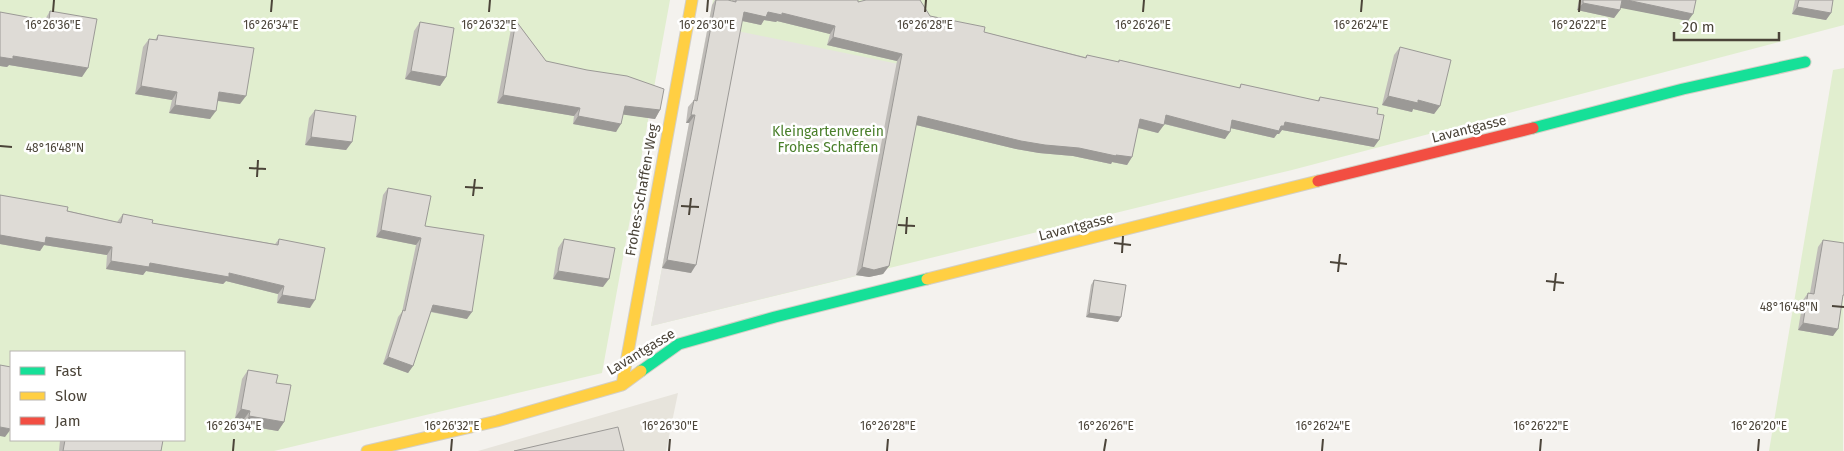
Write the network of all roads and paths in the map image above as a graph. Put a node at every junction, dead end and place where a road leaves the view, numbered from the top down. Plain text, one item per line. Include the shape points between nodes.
1 (692, 0) edge
2 (1805, 62) dead end
3 (622, 385) junction
4 (367, 451) edge

1 - 3 street, Frohes-Schaffen-Weg
2 - 3 street, Lavantgasse via 1683,89 765,320 679,344
3 - 4 street, Lavantgasse via 497,421

